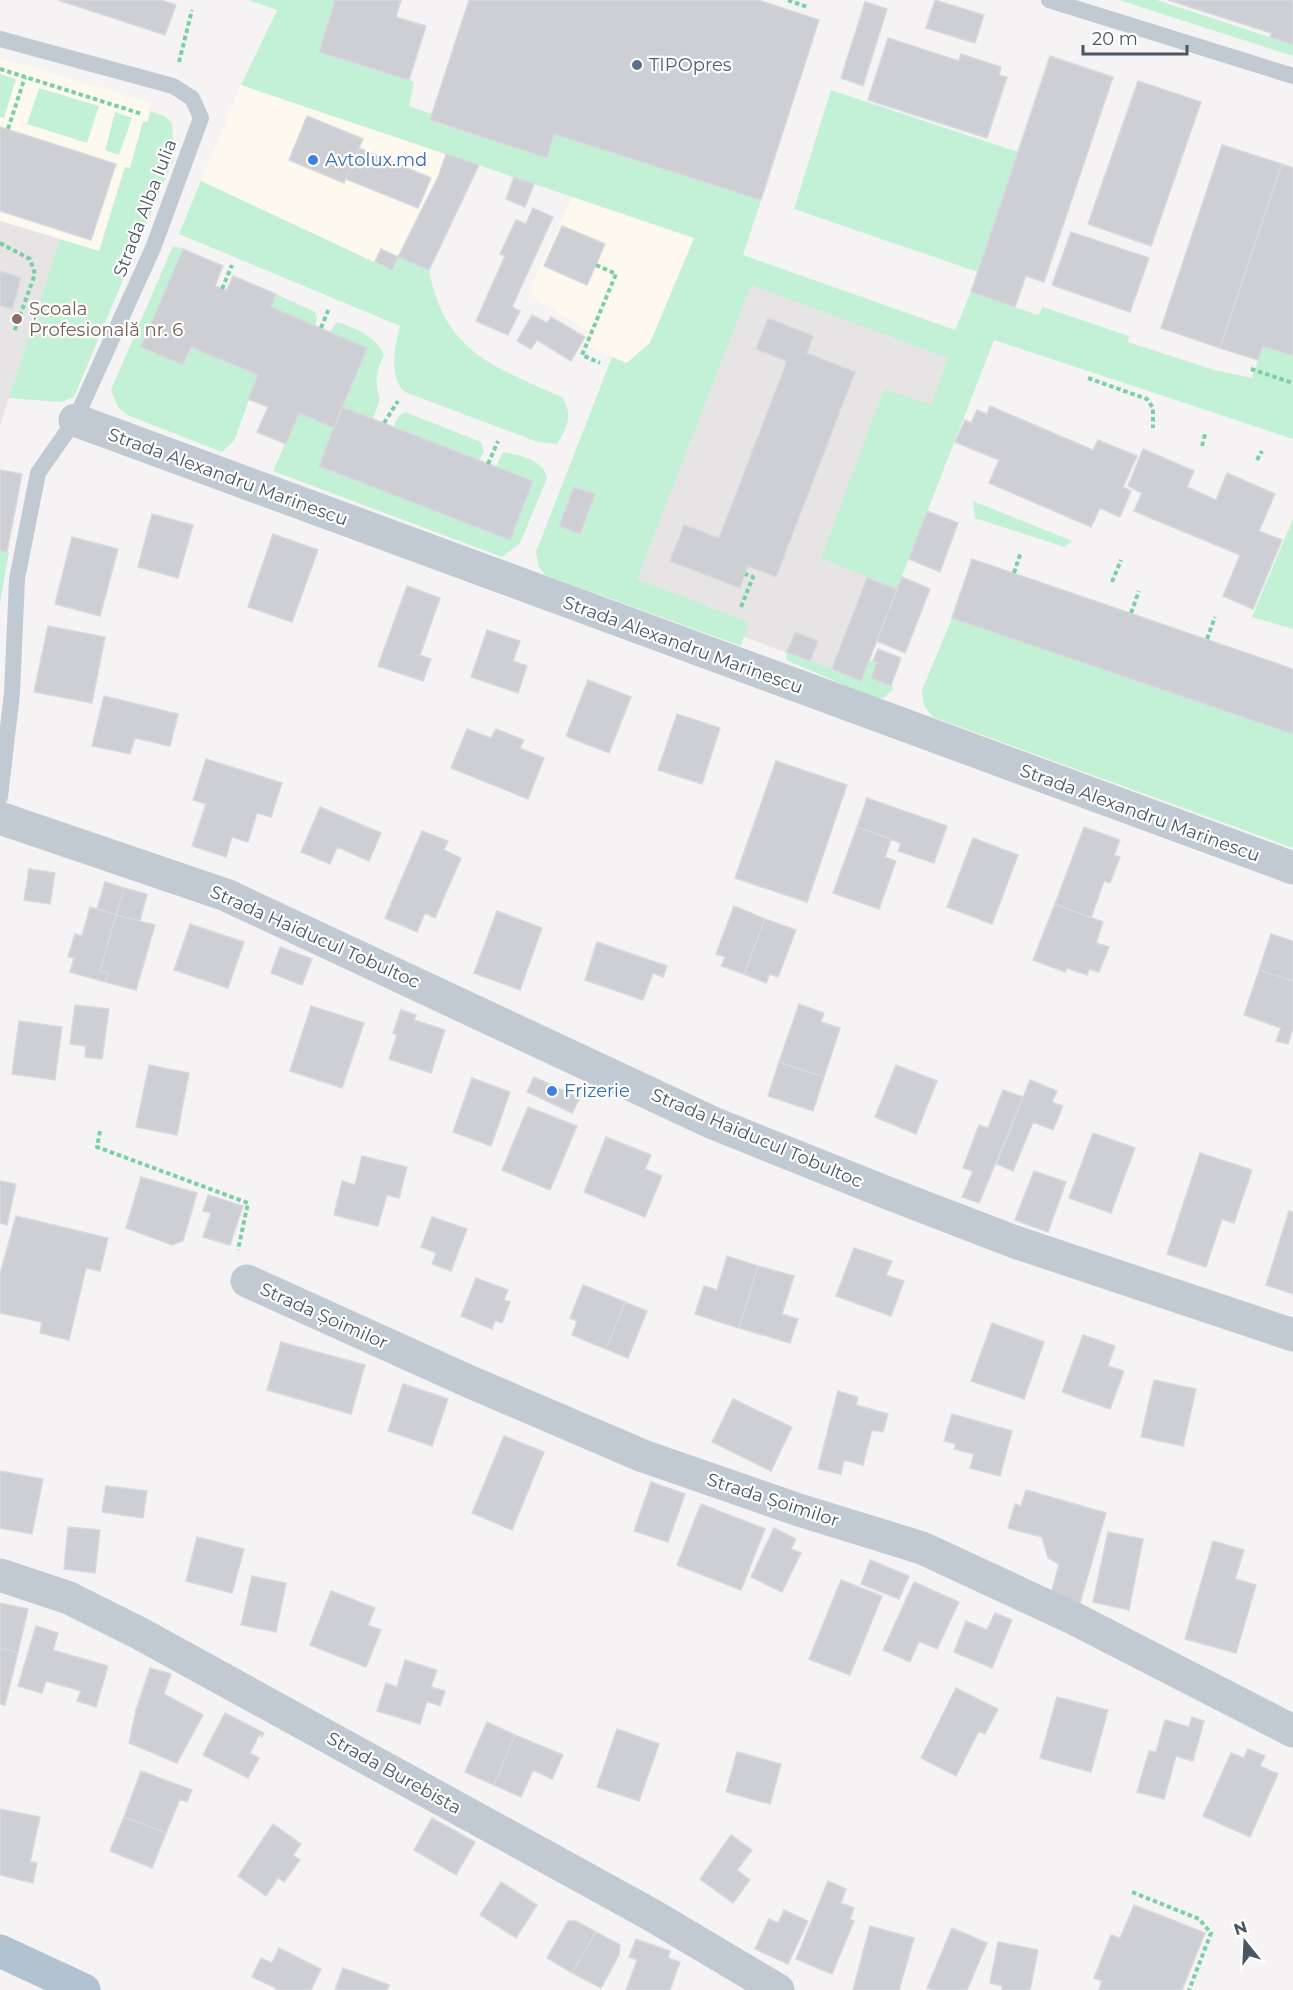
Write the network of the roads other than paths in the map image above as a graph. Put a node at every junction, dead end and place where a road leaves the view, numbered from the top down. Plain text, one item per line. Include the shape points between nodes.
1 (1050, 0) edge
2 (0, 39) edge
3 (1293, 76) edge
4 (75, 420) junction
5 (0, 797) edge
6 (0, 818) edge
7 (1293, 868) edge
8 (247, 1281) road end
9 (1293, 1335) edge
10 (0, 1575) edge
11 (1293, 1731) edge
12 (0, 1951) edge
13 (84, 1990) edge
14 (778, 1990) edge

1 - 3 lane
2 - 4 lane, Strada Alba Iulia via 173,86 192,98 201,118 153,248
4 - 5 lane, Strada Alba Iulia via 38,472 16,579 12,693
4 - 7 street, Strada Alexandru Marinescu
6 - 9 street, Strada Haiducul Tobultoc via 226,895 713,1123 874,1188 1015,1242
8 - 11 street, Strada Șoimilor via 643,1456 922,1548 1075,1619
10 - 14 street, Strada Burebista via 69,1598 140,1633 650,1914
12 - 13 main road

